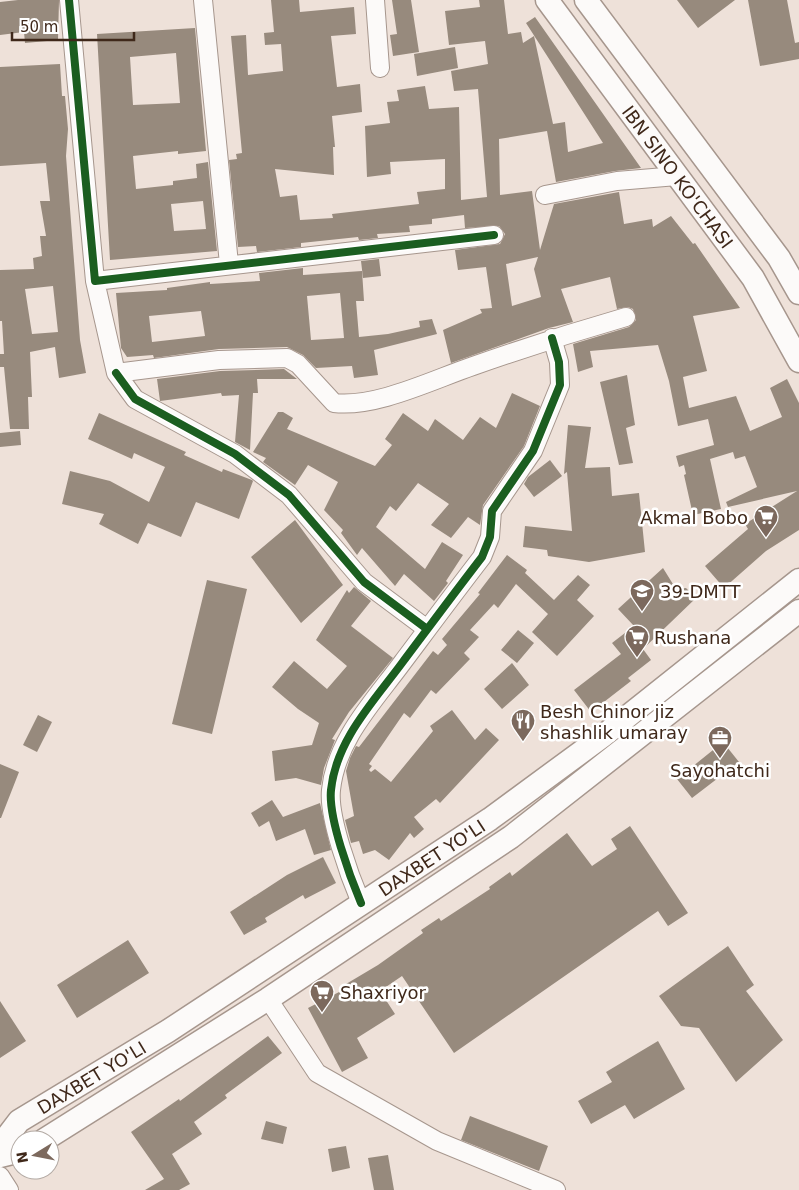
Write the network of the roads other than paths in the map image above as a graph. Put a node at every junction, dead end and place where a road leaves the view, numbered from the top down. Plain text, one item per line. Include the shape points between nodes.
1 (70, 0) edge
2 (203, 0) edge
3 (375, 0) edge
4 (547, 0) edge
5 (586, 0) edge
6 (380, 68) dead end
7 (677, 176) junction
8 (544, 195) dead end
9 (494, 235) dead end
10 (229, 264) junction
11 (95, 281) junction
12 (799, 292) edge
13 (626, 317) dead end
14 (552, 338) junction
15 (799, 361) edge
16 (116, 373) junction
17 (799, 580) edge
18 (799, 611) edge
19 (427, 629) junction
20 (361, 903) junction
21 (268, 999) junction
22 (60, 1130) edge
23 (0, 1146) edge
24 (0, 1176) edge
25 (9, 1190) edge
26 (556, 1190) edge

1 - 11 street
2 - 10 street
3 - 6 street
4 - 7 main road, IBN SINO KO'CHASI
5 - 12 main road, IBN SINO KO'CHASI via 779,258
7 - 8 street via 617,181
7 - 15 main road, IBN SINO KO'CHASI via 753,278
9 - 10 street
10 - 11 street
11 - 16 street
13 - 14 street
14 - 16 street via 388,396 350,405 334,403 298,364 287,358 220,360
14 - 19 street via 559,362 560,385 548,420 533,451 492,510 490,537 482,556
16 - 19 street via 135,399 235,454 289,495 364,582
17 - 20 main road, DAXBET YO'LI via 604,736 490,819
18 - 21 main road, DAXBET YO'LI via 511,837
19 - 20 street via 346,742 335,766 330,792 334,816 345,861
20 - 23 main road, DAXBET YO'LI via 168,1031 19,1121
21 - 22 main road, DAXBET YO'LI
21 - 26 street via 317,1073 437,1141
24 - 25 street

